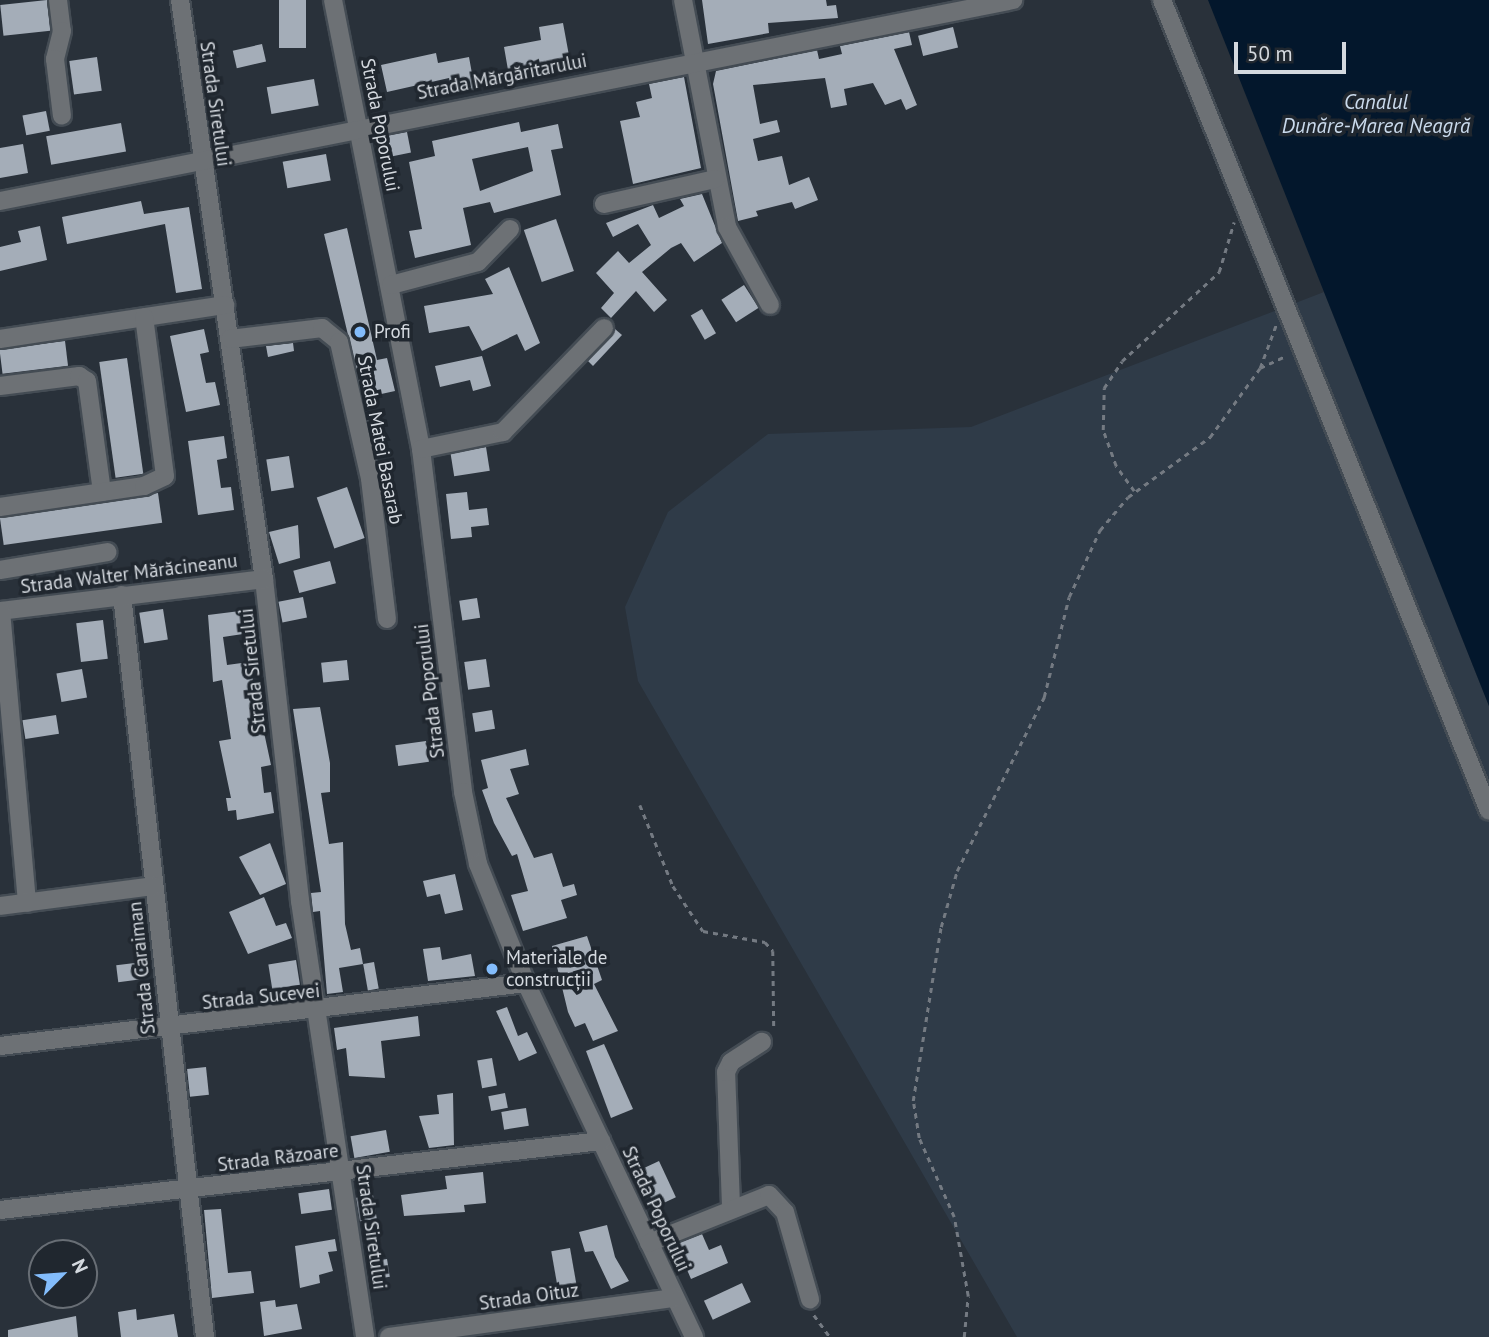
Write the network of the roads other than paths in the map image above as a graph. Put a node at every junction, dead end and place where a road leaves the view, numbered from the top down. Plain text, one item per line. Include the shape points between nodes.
1 (58, 0) edge
2 (180, 0) edge
3 (333, 0) edge
4 (683, 0) edge
5 (1013, 0) edge
6 (1162, 0) edge
7 (693, 61) junction
8 (62, 116) dead end
9 (359, 127) junction
10 (201, 158) junction
11 (715, 178) junction
12 (0, 201) edge
13 (604, 204) dead end
14 (510, 229) dead end
15 (391, 285) junction
16 (225, 305) junction
17 (771, 305) dead end
18 (144, 317) junction
19 (604, 328) dead end
20 (0, 339) edge
21 (230, 339) junction
22 (0, 386) edge
23 (421, 449) junction
24 (102, 492) junction
25 (0, 507) edge
26 (107, 552) dead end
27 (0, 570) edge
28 (264, 579) junction
29 (122, 595) junction
30 (1, 611) edge
31 (387, 619) dead end
32 (1489, 811) edge
33 (154, 886) junction
34 (27, 902) junction
35 (0, 906) edge
36 (526, 983) junction
37 (320, 1012) junction
38 (170, 1027) junction
39 (762, 1042) road end
40 (0, 1046) edge
41 (601, 1141) junction
42 (342, 1172) junction
43 (188, 1190) junction
44 (731, 1206) junction
45 (0, 1210) edge
46 (649, 1243) junction
47 (674, 1298) junction
48 (810, 1298) road end
49 (205, 1337) edge
50 (365, 1337) edge
51 (389, 1337) edge
52 (694, 1337) edge

1 - 8 street via 62,31 55,59
2 - 10 street, Strada Siretului
3 - 9 street, Strada Poporului
4 - 7 street
5 - 7 street, Strada Mărgăritarului
6 - 32 street
7 - 9 street, Strada Mărgăritarului
7 - 11 street
9 - 10 street, Strada Mărgăritarului
9 - 15 street, Strada Poporului
10 - 12 street, Strada Mărgăritarului
10 - 16 street, Strada Siretului
11 - 13 street
11 - 17 street via 727,227
14 - 15 street via 478,262
15 - 23 street, Strada Poporului
16 - 18 street
16 - 21 street, Strada Siretului
18 - 20 street
18 - 24 street via 165,476 151,484
19 - 23 street via 503,432
21 - 28 street, Strada Siretului
21 - 31 street, Strada Matei Basarab via 321,328 339,342 369,479
22 - 24 street via 79,376 87,381
23 - 36 street, Strada Poporului via 468,822 488,898
24 - 25 street
26 - 27 street
28 - 29 street, Strada Walter Mărăcineanu
28 - 37 street, Strada Siretului via 300,901
29 - 30 street, Strada Walter Mărăcineanu
29 - 33 street, Strada Caraiman
30 - 34 street
33 - 34 street
33 - 38 street, Strada Caraiman
34 - 35 street
36 - 37 street, Strada Sucevei
36 - 41 street, Strada Poporului
37 - 38 street, Strada Sucevei
37 - 42 street, Strada Siretului
38 - 40 street, Strada Sucevei
38 - 43 street, Strada Caraiman
39 - 44 street via 731,1062 726,1072
41 - 42 street, Strada Răzoare
41 - 46 street, Strada Poporului
42 - 43 street, Strada Răzoare
42 - 50 street, Strada Siretului
43 - 45 street, Strada Răzoare
43 - 49 street, Strada Caraiman
44 - 46 street
44 - 48 street via 769,1195 779,1201
46 - 47 street, Strada Poporului
47 - 51 street, Strada Oituz
47 - 52 street, Strada Poporului

